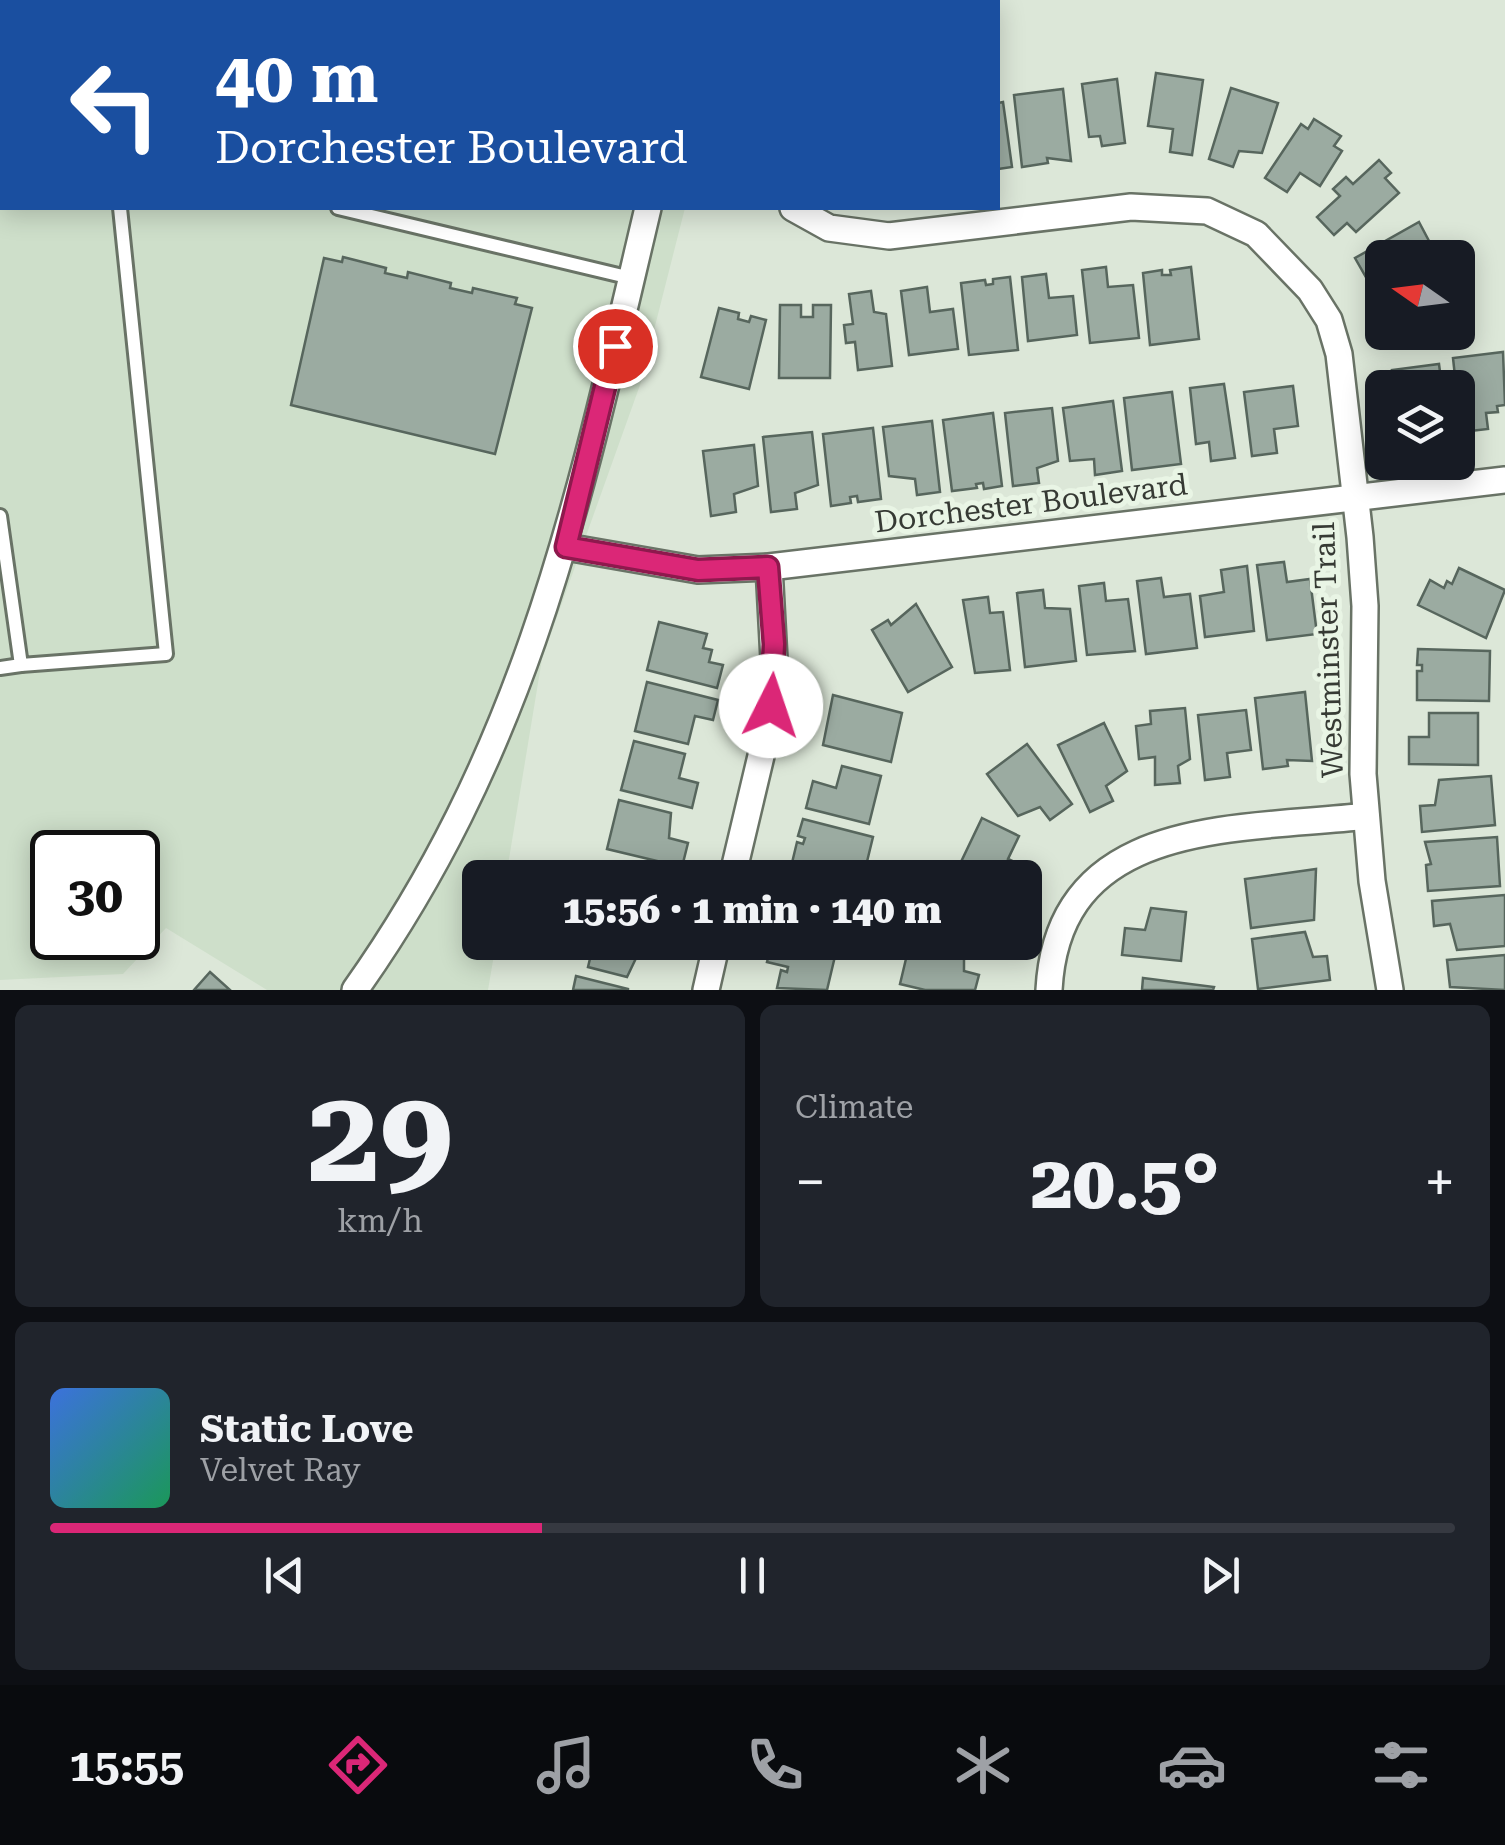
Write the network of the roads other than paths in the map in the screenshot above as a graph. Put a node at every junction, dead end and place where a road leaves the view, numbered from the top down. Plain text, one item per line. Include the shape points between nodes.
1 (120, 210) edge
2 (346, 210) edge
3 (648, 210) edge
4 (797, 210) edge
5 (632, 278) junction
6 (1505, 480) edge
7 (1355, 498) junction
8 (0, 516) edge
9 (1, 531) edge
10 (566, 547) junction
11 (768, 567) junction
12 (21, 666) junction
13 (0, 668) edge
14 (1366, 816) junction
15 (736, 860) edge
16 (713, 960) edge
17 (355, 990) edge
18 (706, 990) edge
19 (1049, 990) edge
20 (1390, 990) edge

1 - 12 lane via 166,654
2 - 5 lane
3 - 5 street
4 - 7 street, Westminster Trail via 829,228 889,236 1168,206 1232,220 1288,263 1329,320
5 - 10 street
6 - 7 street, Dorchester Boulevard
7 - 11 street, Dorchester Boulevard
7 - 14 street, Westminster Trail via 1365,606
8 - 9 lane
9 - 12 lane
10 - 11 street, Dorchester Boulevard via 698,570
10 - 17 street via 472,798
11 - 15 street via 775,678
12 - 13 lane
14 - 19 street via 1179,838 1127,855 1071,909 1056,945
14 - 20 street, Westminster Trail
16 - 18 street

